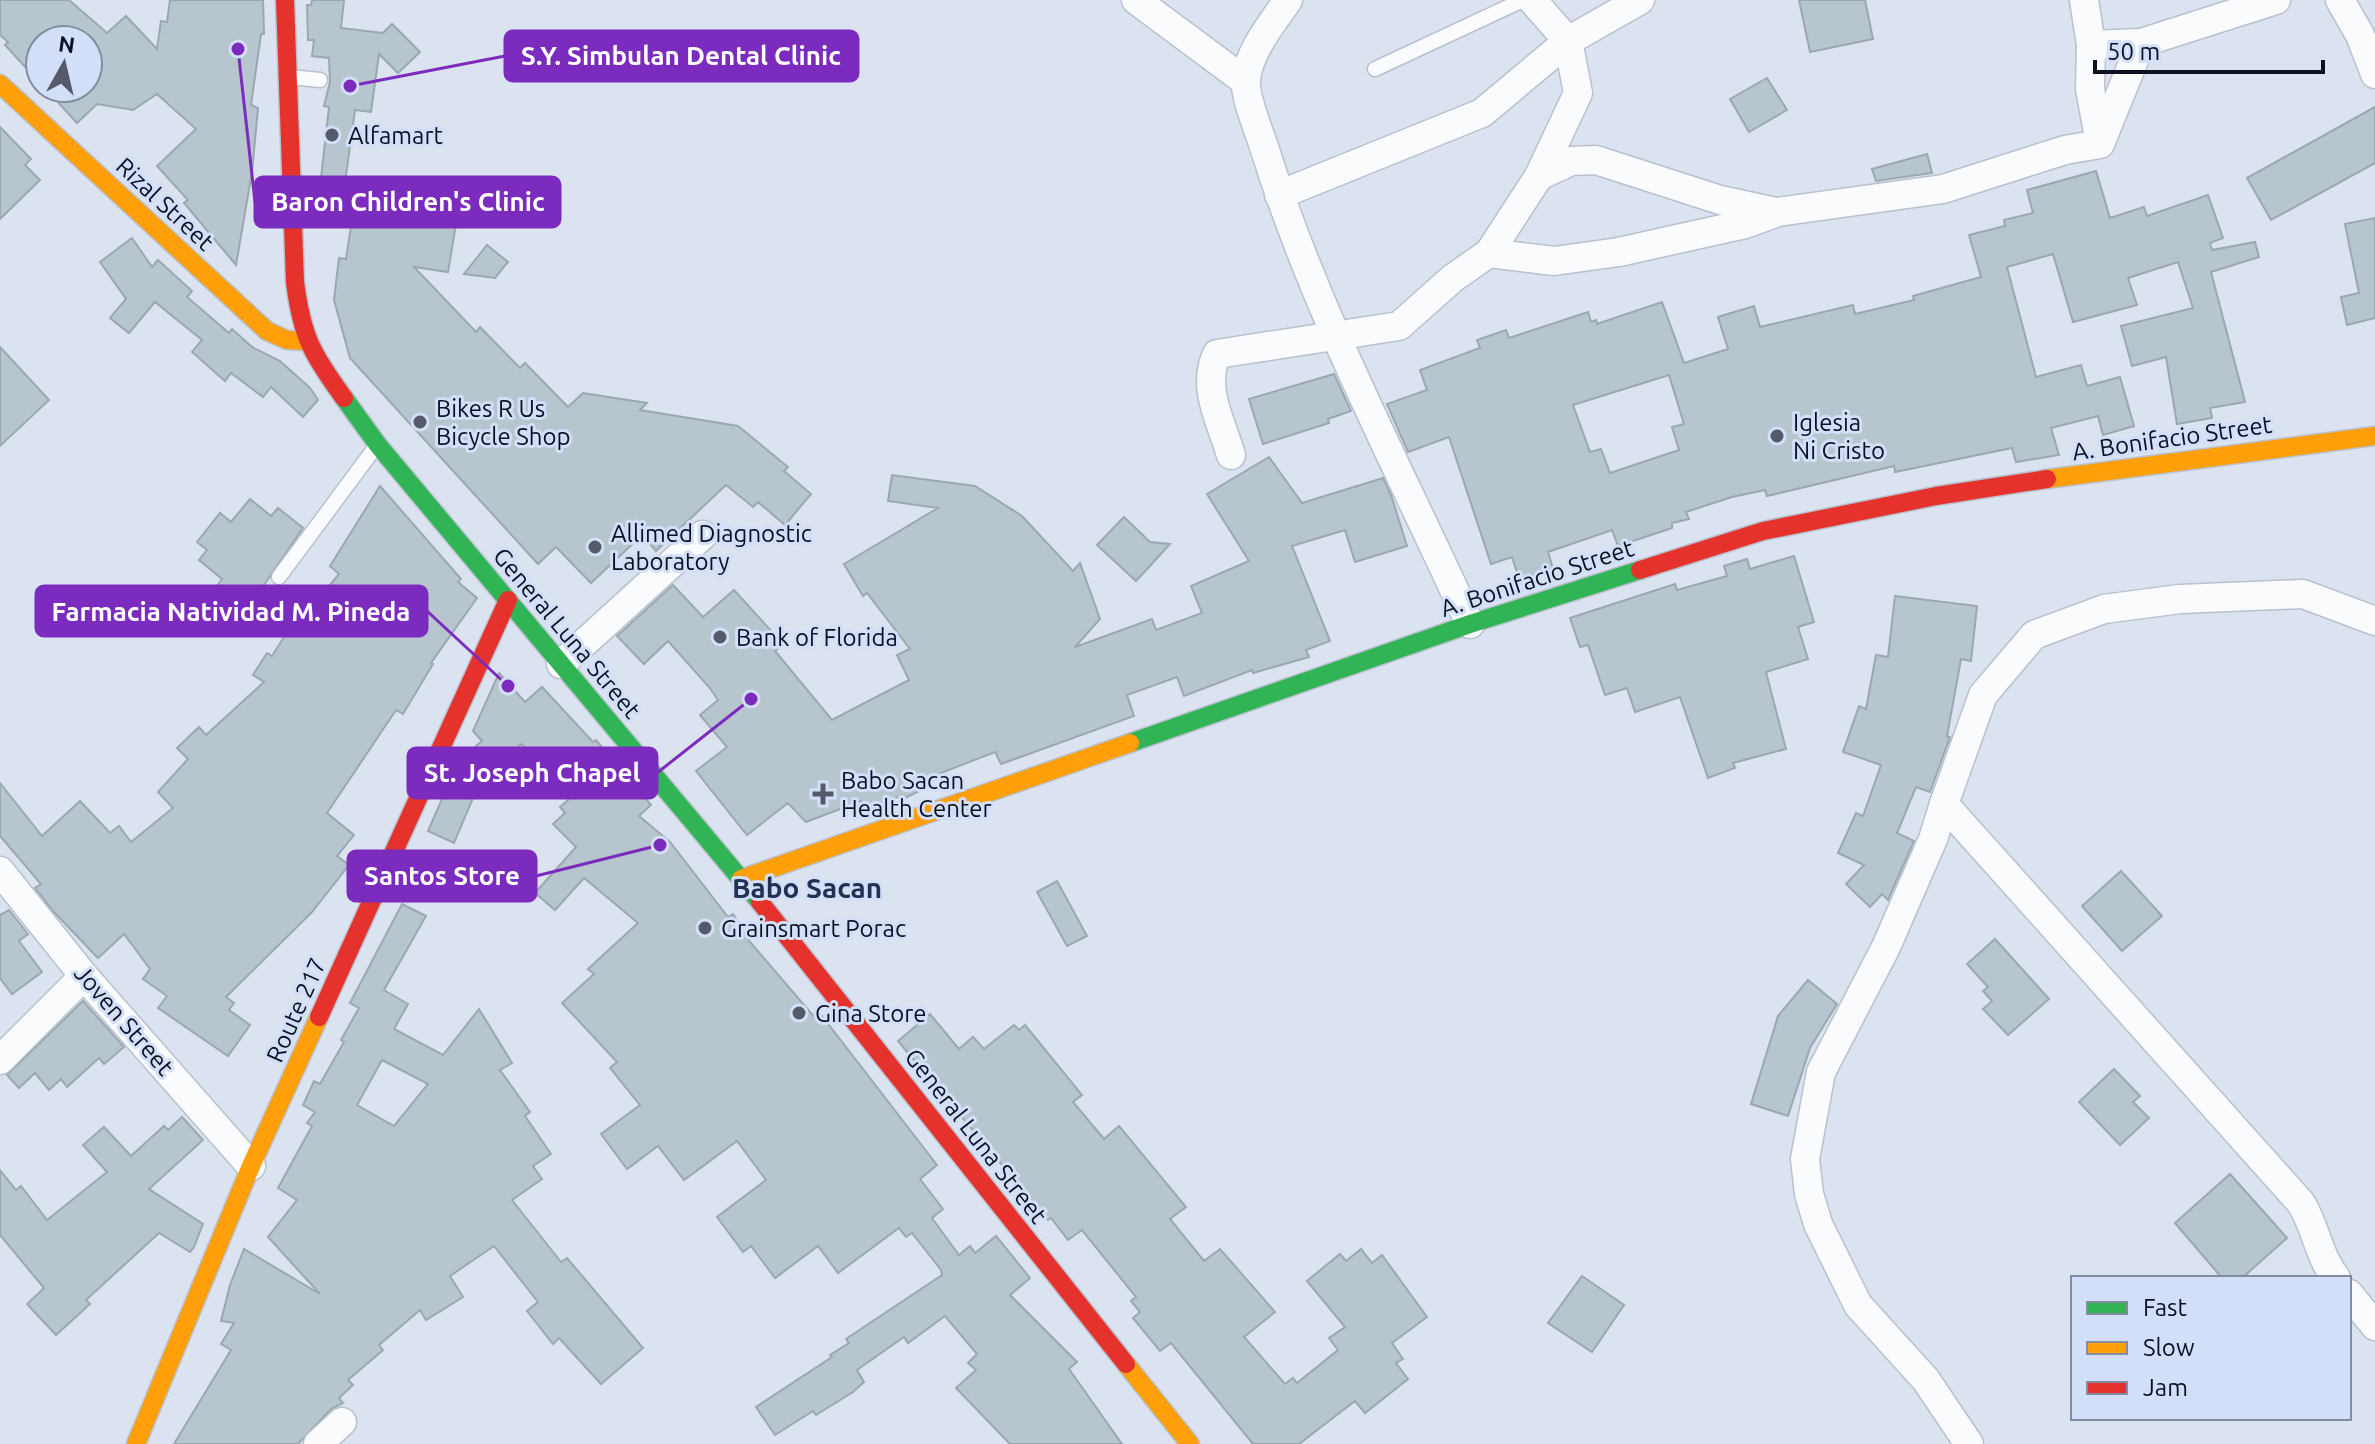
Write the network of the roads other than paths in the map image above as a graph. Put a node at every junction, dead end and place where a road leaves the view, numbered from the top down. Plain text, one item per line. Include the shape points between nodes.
1 (285, 0) edge
2 (1136, 0) edge
3 (1288, 0) edge
4 (1523, 0) edge
5 (1532, 0) edge
6 (1640, 0) edge
7 (2084, 0) edge
8 (2276, 0) edge
9 (2340, 0) edge
10 (1568, 41) junction
11 (2141, 43) junction
12 (2091, 45) junction
13 (1375, 69) dead end
14 (2375, 74) edge
15 (286, 77) junction
16 (320, 80) dead end
17 (1245, 81) junction
18 (0, 84) edge
19 (2100, 144) junction
20 (1539, 176) junction
21 (1279, 195) junction
22 (1778, 212) junction
23 (1489, 253) junction
24 (1339, 338) junction
25 (306, 341) junction
26 (2375, 436) edge
27 (378, 445) junction
28 (1231, 455) dead end
29 (703, 535) dead end
30 (279, 577) dead end
31 (508, 600) junction
32 (2375, 621) edge
33 (1470, 624) junction
34 (561, 664) junction
35 (1944, 804) junction
36 (0, 871) edge
37 (741, 879) junction
38 (84, 976) junction
39 (0, 1060) edge
40 (251, 1166) junction
41 (2335, 1276) edge
42 (2351, 1296) edge
43 (2375, 1326) edge
44 (342, 1422) dead end
45 (136, 1444) edge
46 (318, 1444) edge
47 (1190, 1444) edge
48 (1969, 1444) edge

1 - 15 main road, General Luna Street
2 - 17 street
3 - 17 street
4 - 13 lane
5 - 10 street
6 - 10 street
7 - 12 street
8 - 11 street
9 - 14 street
10 - 20 street via 1578,93
10 - 21 street via 1482,113
11 - 12 street
11 - 19 street
12 - 19 street via 2090,89
15 - 16 lane
15 - 25 main road, General Luna Street via 295,282
17 - 21 street
18 - 25 main road, Rizal Street via 267,331
19 - 22 street via 1943,189
20 - 22 street via 1571,161 1596,160 1720,200
20 - 23 street
21 - 24 street
22 - 23 street via 1619,252 1554,261
23 - 24 street via 1399,326
24 - 28 street via 1217,354 1209,388
24 - 33 street
25 - 27 main road, General Luna Street via 318,366
26 - 33 main road, A. Bonifacio Street via 1936,496 1763,531
27 - 30 lane
27 - 31 main road, General Luna Street
29 - 34 street
31 - 34 main road, General Luna Street
31 - 40 main road, Route 217
32 - 35 street via 2303,594 2275,595 2104,609 2034,635 1983,695
33 - 37 main road, A. Bonifacio Street
34 - 37 main road, General Luna Street
35 - 41 street via 2301,1203
35 - 48 street via 1886,947 1821,1072 1805,1159 1818,1224 1858,1305 1926,1380
36 - 38 street, Joven Street
37 - 47 main road, General Luna Street
38 - 39 street
38 - 40 street, Joven Street
40 - 45 main road, Route 217
42 - 43 street
44 - 46 street

